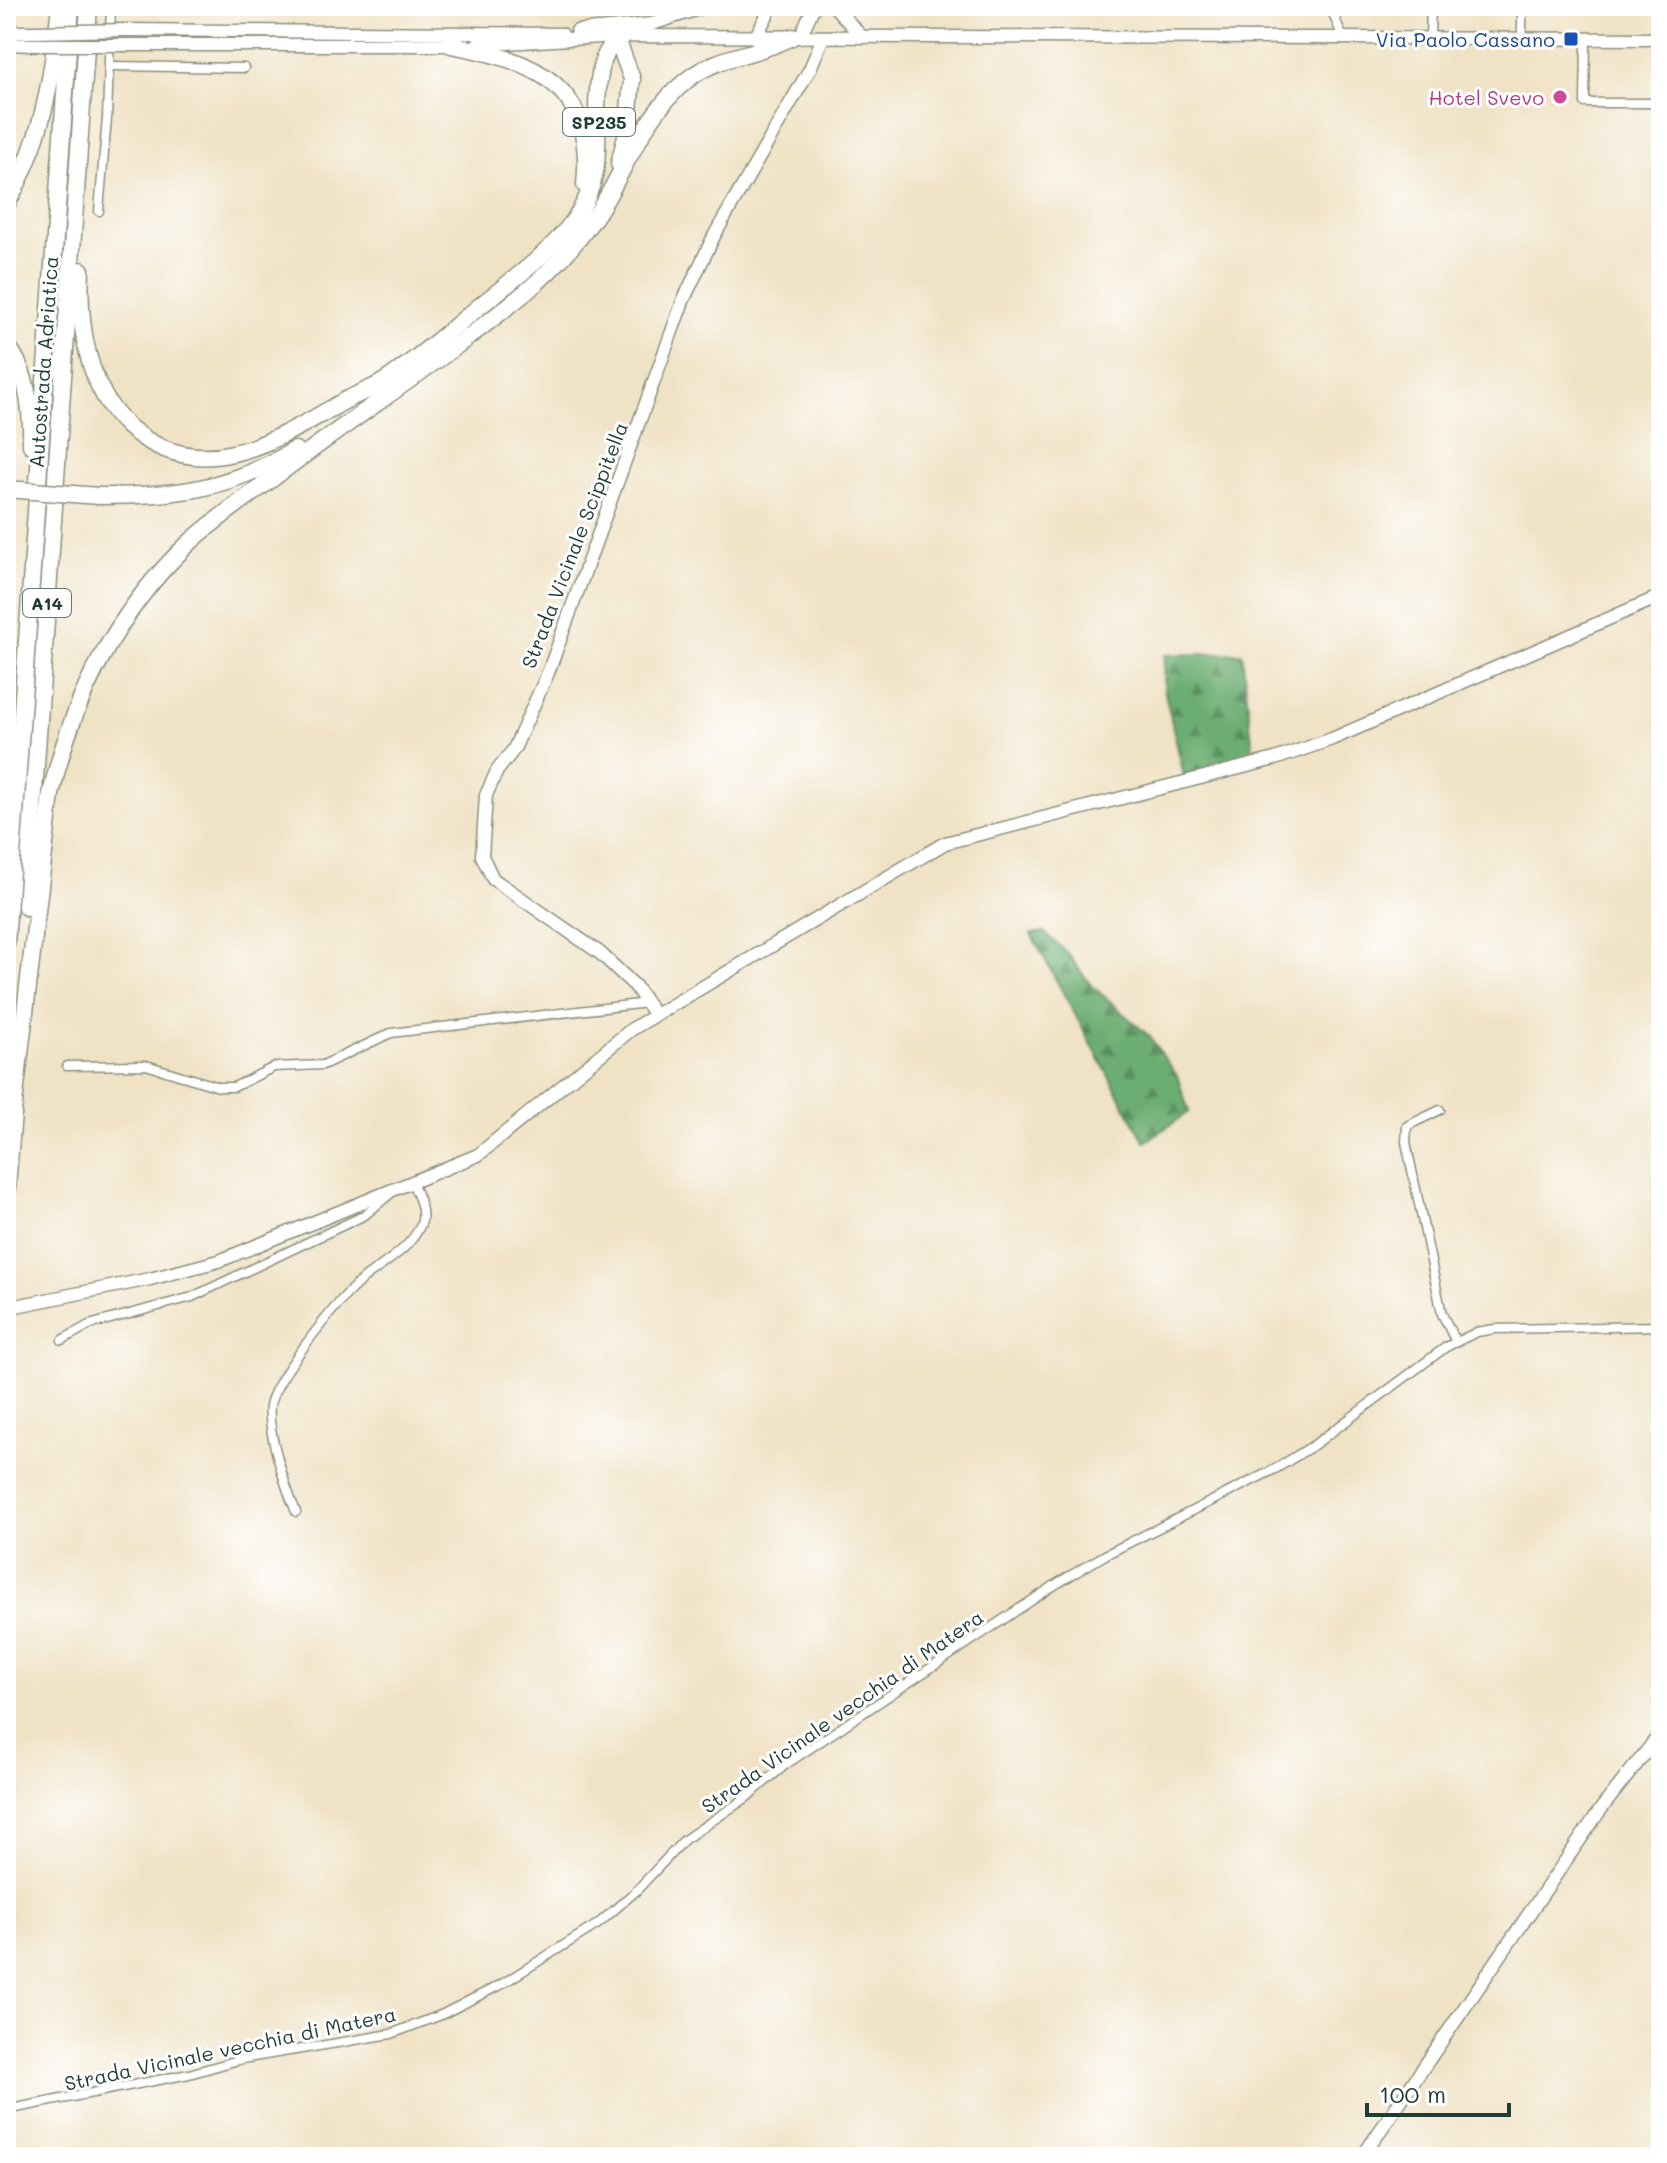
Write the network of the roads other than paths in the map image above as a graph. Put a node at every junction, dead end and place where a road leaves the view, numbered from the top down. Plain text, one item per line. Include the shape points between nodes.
1 (60, 6) edge
2 (71, 6) edge
3 (89, 6) edge
4 (111, 6) edge
5 (707, 6) edge
6 (814, 6) edge
7 (834, 6) edge
8 (1330, 6) edge
9 (1431, 6) edge
10 (1522, 6) edge
11 (771, 11) edge
12 (6, 32) edge
13 (561, 34) junction
14 (615, 36) junction
15 (792, 37) junction
16 (826, 37) junction
17 (862, 37) junction
18 (33, 38) junction
19 (755, 38) junction
20 (1343, 38) junction
21 (1430, 39) junction
22 (1522, 39) junction
23 (1586, 39) junction
24 (1661, 39) edge
25 (6, 44) edge
26 (451, 45) junction
27 (86, 48) junction
28 (110, 66) junction
29 (244, 68) dead end
30 (1661, 103) edge
31 (613, 185) junction
32 (6, 205) edge
33 (581, 209) junction
34 (99, 211) dead end
35 (6, 344) edge
36 (383, 383) junction
37 (402, 385) junction
38 (330, 427) junction
39 (6, 489) edge
40 (1661, 596) edge
41 (27, 639) junction
42 (6, 944) edge
43 (651, 1009) junction
44 (67, 1066) dead end
45 (1440, 1110) dead end
46 (12, 1121) junction
47 (412, 1183) junction
48 (393, 1191) junction
49 (6, 1199) edge
50 (6, 1308) edge
51 (1661, 1326) edge
52 (62, 1340) dead end
53 (1456, 1342) junction
54 (296, 1512) dead end
55 (1661, 1733) edge
56 (6, 2110) edge
57 (1362, 2157) edge

1 - 32 highway via 43,124
2 - 41 highway, Autostrada Adriatica / A14
3 - 27 highway, Autostrada Adriatica / A14
4 - 28 street
5 - 13 street via 652,24
6 - 15 street
7 - 17 street
8 - 20 street
9 - 21 street
10 - 22 street
11 - 15 street
11 - 19 street
12 - 18 street
13 - 14 street
13 - 18 street, bridge via 125,30
14 - 19 street
14 - 26 street
14 - 31 highway, SP235 via 632,79 627,132
14 - 33 highway, SP235 via 600,71 599,163
15 - 16 street
15 - 19 street
15 - 31 highway via 718,61 685,81 649,124
16 - 17 street
16 - 43 street, Strada Vicinale Scippitella via 688,291 548,673 514,749 486,795 482,856 493,879 600,953
17 - 20 street
18 - 25 street
18 - 26 street, bridge via 125,45
20 - 21 street
21 - 22 street
22 - 23 street
23 - 24 street
23 - 30 street via 1585,103
26 - 33 highway via 523,62 562,92 577,115 586,146
27 - 36 highway via 82,325 99,382 122,421 169,450 214,456 272,442
27 - 46 highway, Autostrada Adriatica / A14
28 - 29 street
28 - 34 street
31 - 37 highway via 578,237 529,289
33 - 36 highway via 538,258
35 - 41 highway via 25,381 32,425
36 - 38 highway
37 - 38 highway
37 - 46 highway via 332,432 188,544 115,633 82,693 51,794
38 - 39 highway, bridge via 262,469 200,491 99,496
40 - 43 street via 1289,754 945,843
41 - 42 highway, Autostrada Adriatica / A14
43 - 44 street via 391,1033 323,1065 274,1067 234,1087 146,1065
43 - 47 street via 490,1148
45 - 53 street via 1407,1126 1406,1142 1442,1314
46 - 49 highway, Autostrada Adriatica / A14
47 - 48 street
47 - 54 street via 423,1221 412,1238 333,1312 281,1381 270,1405 280,1475
48 - 50 street via 219,1261
48 - 52 street via 365,1215 192,1297 89,1325
51 - 53 street, Strada Vicinale vecchia di Matera via 1495,1329
53 - 56 street, Strada Vicinale vecchia di Matera via 1314,1445 1073,1573 874,1705 684,1840 598,1924 502,1984 391,2034 242,2059
55 - 57 street via 1601,1809

